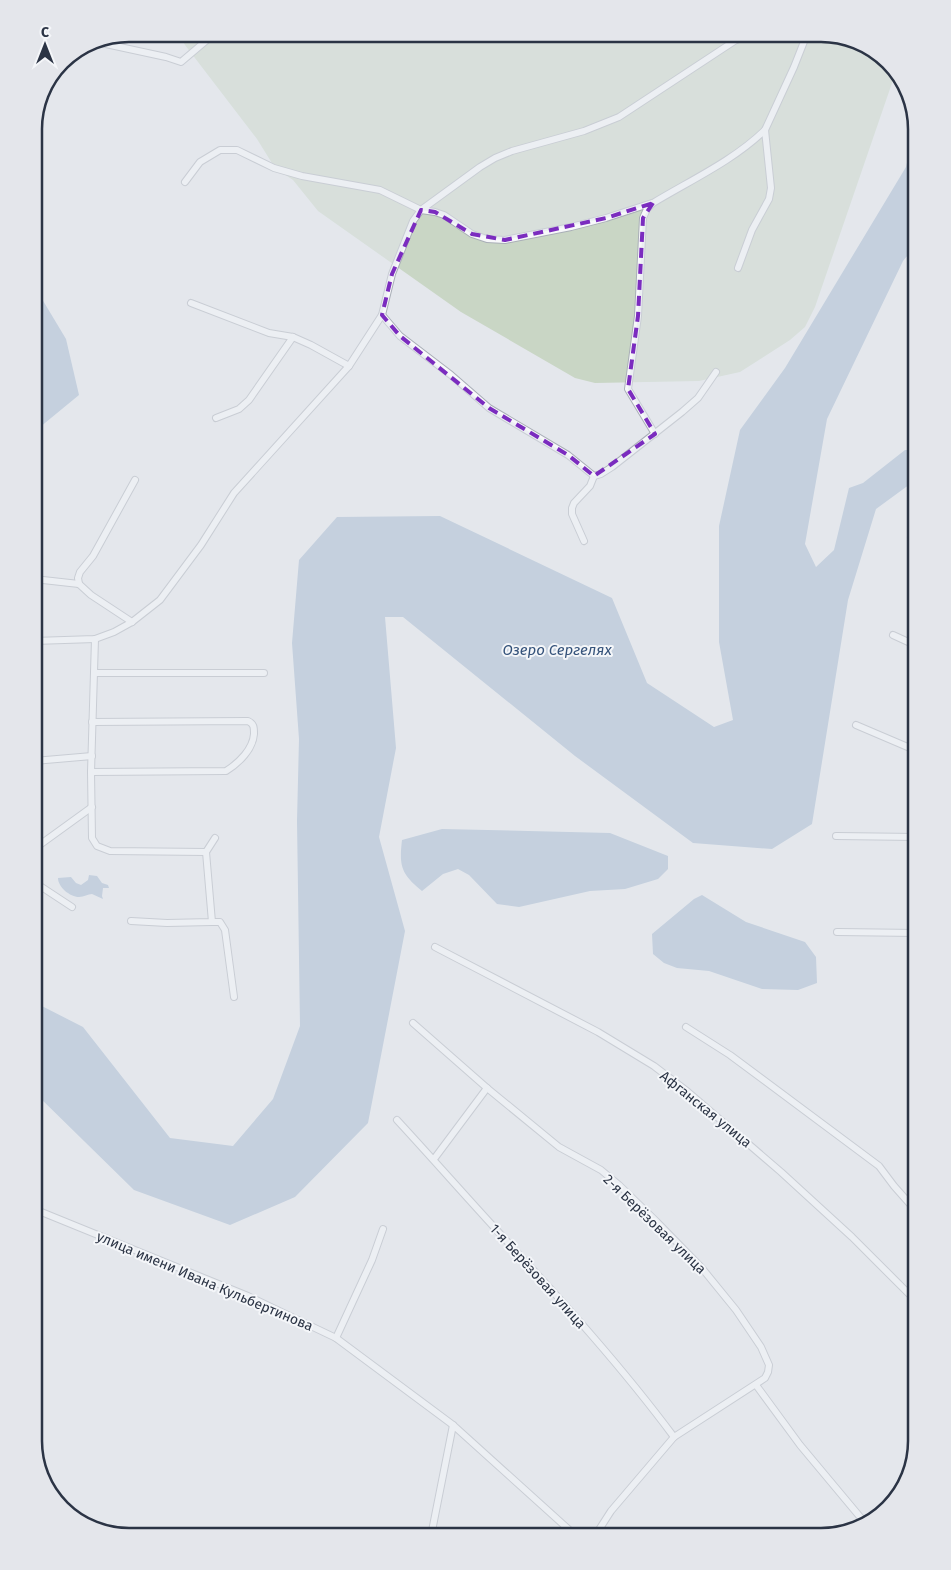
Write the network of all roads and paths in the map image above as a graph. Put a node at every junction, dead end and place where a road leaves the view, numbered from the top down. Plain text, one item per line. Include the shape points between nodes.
1 (204, 42) edge
2 (732, 43) edge
3 (803, 43) edge
4 (109, 45) edge
5 (764, 130) junction
6 (185, 182) dead end
7 (653, 203) junction
8 (421, 210) junction
9 (738, 268) dead end
10 (191, 303) dead end
11 (382, 315) junction
12 (293, 337) junction
13 (349, 366) junction
14 (716, 372) dead end
15 (216, 418) dead end
16 (654, 434) junction
17 (594, 476) junction
18 (135, 480) dead end
19 (584, 541) dead end
20 (43, 580) edge
21 (79, 584) junction
22 (132, 622) junction
23 (893, 636) dead end
24 (95, 639) junction
25 (43, 641) edge
26 (908, 642) edge
27 (94, 673) junction
28 (264, 673) dead end
29 (92, 722) junction
30 (856, 725) dead end
31 (908, 747) edge
32 (92, 756) junction
33 (43, 760) edge
34 (91, 772) junction
35 (92, 807) junction
36 (836, 836) dead end
37 (908, 837) edge
38 (215, 838) dead end
39 (42, 843) edge
40 (206, 852) junction
41 (42, 888) edge
42 (72, 907) dead end
43 (131, 921) dead end
44 (212, 922) junction
45 (837, 932) dead end
46 (908, 933) edge
47 (435, 947) dead end
48 (234, 997) dead end
49 (413, 1023) dead end
50 (686, 1027) dead end
51 (487, 1088) junction
52 (397, 1120) dead end
53 (434, 1159) junction
54 (908, 1202) edge
55 (42, 1212) edge
56 (383, 1229) dead end
57 (908, 1293) edge
58 (336, 1338) junction
59 (756, 1385) junction
60 (453, 1425) junction
61 (674, 1437) junction
62 (861, 1518) edge
63 (433, 1527) edge
64 (567, 1528) edge
65 (600, 1528) edge

1 - 4 street via 181,62
2 - 8 street via 619,117 496,158
3 - 5 street
5 - 7 street via 733,155
5 - 9 street via 771,188 769,199 752,230
6 - 8 street via 200,162 220,150 237,150 274,168 302,176 380,190
7 - 8 street via 598,220 505,240 472,234 444,215
7 - 16 street via 643,218 638,316 628,389
8 - 11 street via 413,221 392,274
10 - 12 street via 269,333
11 - 13 street
11 - 17 street via 400,336 489,408 568,455
12 - 13 street
12 - 15 street via 249,400 240,409
13 - 22 street via 234,493 160,600
14 - 16 street via 698,398
16 - 17 street via 612,467
17 - 19 street via 572,508
18 - 21 street via 80,572
20 - 21 street
21 - 22 street
22 - 24 street
23 - 26 street
24 - 25 street
24 - 27 street
27 - 28 street
27 - 29 street
29 - 32 street
29 - 34 street via 248,721 254,727 254,740 233,767 226,771
30 - 31 street
32 - 33 street
32 - 34 street
34 - 35 street
35 - 39 street
35 - 40 street via 92,838 97,846 110,851
36 - 37 street
38 - 40 street
40 - 44 street
41 - 42 street
43 - 44 street
44 - 48 street via 220,922 225,930
45 - 46 street
47 - 57 street, Афганская улица via 598,1032 654,1066 781,1172
49 - 51 street, 2-я Берёзовая улица
50 - 54 street via 730,1054 879,1166
51 - 53 street
51 - 59 street, 2-я Берёзовая улица via 559,1147 601,1170 702,1267 762,1348 769,1365 768,1372 766,1378
52 - 53 street, 1-я Берёзовая улица
53 - 61 street, 1-я Берёзовая улица via 557,1296
55 - 58 street, улица имени Ивана Кульбертинова via 248,1296
56 - 58 street
58 - 60 street, улица имени Ивана Кульбертинова
59 - 61 street
59 - 62 street via 800,1445
60 - 63 street
60 - 64 street, улица имени Ивана Кульбертинова
61 - 65 street

